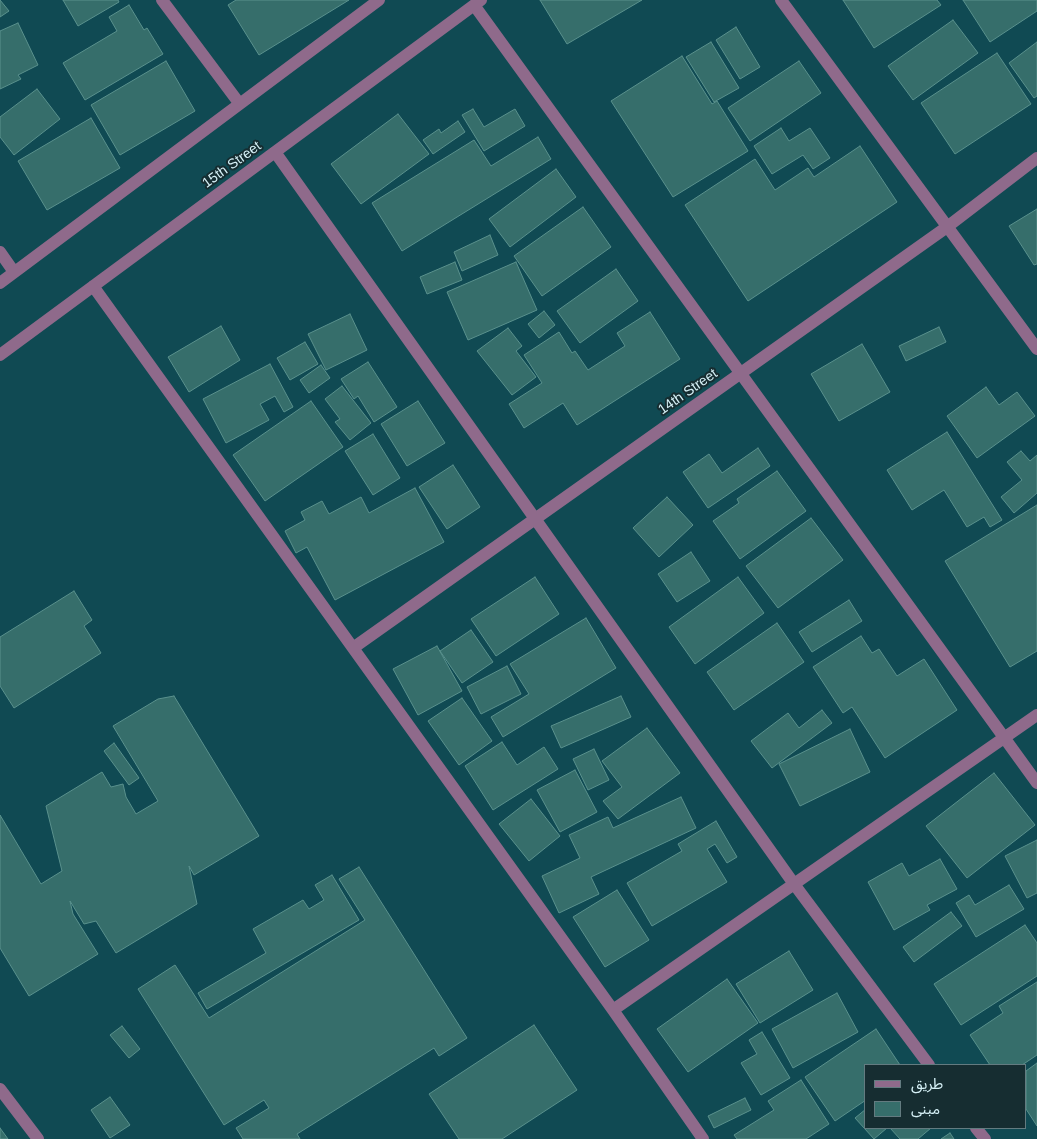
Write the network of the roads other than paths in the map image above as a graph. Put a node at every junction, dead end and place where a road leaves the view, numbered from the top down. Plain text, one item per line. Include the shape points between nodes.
1 (162, 0) edge
2 (379, 0) edge
3 (780, 0) edge
4 (477, 2) edge
5 (239, 104) junction
6 (275, 152) junction
7 (1037, 158) edge
8 (948, 227) junction
9 (0, 252) edge
10 (14, 272) junction
11 (0, 283) edge
12 (93, 286) junction
13 (1037, 349) edge
14 (0, 354) edge
15 (740, 374) junction
16 (535, 519) junction
17 (353, 648) junction
18 (1037, 715) edge
19 (1003, 738) junction
20 (1037, 783) edge
21 (794, 884) junction
22 (613, 1010) junction
23 (928, 1064) edge
24 (0, 1089) edge
25 (977, 1129) edge
26 (38, 1139) edge
27 (703, 1139) edge
28 (985, 1139) edge

1 - 5 street
2 - 5 street
3 - 8 street
4 - 6 street, 15th Street
4 - 15 street
5 - 10 street
6 - 12 street, 15th Street
6 - 16 street
7 - 8 street, 14th Street
8 - 13 street
8 - 15 street, 14th Street
9 - 10 street
10 - 11 street
12 - 14 street, 15th Street
12 - 17 street
15 - 16 street, 14th Street
15 - 19 street
16 - 17 street, 14th Street
16 - 21 street
17 - 22 street
18 - 19 street
19 - 20 street
19 - 21 street
21 - 22 street
21 - 23 street
22 - 27 street
24 - 26 street
25 - 28 street

